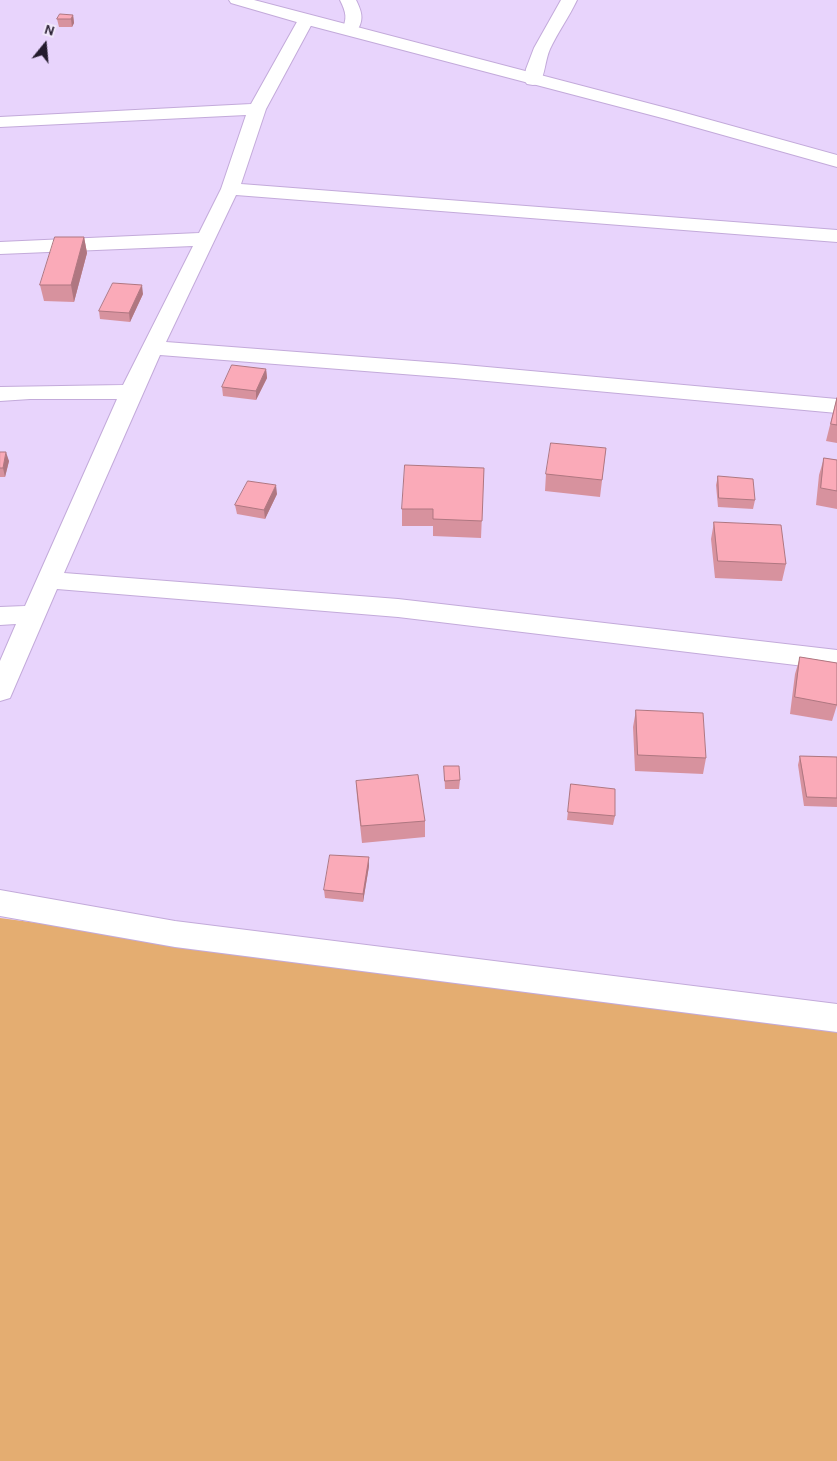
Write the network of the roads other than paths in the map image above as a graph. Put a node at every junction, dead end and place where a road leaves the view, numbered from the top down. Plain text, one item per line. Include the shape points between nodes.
1 (238, 0) edge
2 (348, 0) edge
3 (569, 0) edge
4 (306, 20) junction
5 (348, 31) junction
6 (533, 80) junction
7 (257, 110) junction
8 (0, 122) edge
9 (837, 161) edge
10 (230, 189) junction
11 (837, 236) edge
12 (207, 239) junction
13 (0, 248) edge
14 (155, 348) junction
15 (131, 392) junction
16 (0, 394) edge
17 (837, 406) edge
18 (48, 580) junction
19 (34, 614) junction
20 (0, 616) edge
21 (837, 660) edge
22 (0, 691) edge
23 (0, 903) edge
24 (837, 1018) edge

1 - 4 street
2 - 5 street via 354,14 354,23
3 - 6 street via 561,19 541,47
4 - 5 street
4 - 7 street
5 - 6 street
6 - 9 street via 672,114
7 - 8 street
7 - 10 street
10 - 11 street
10 - 12 street
12 - 13 street
12 - 14 street
14 - 15 street
14 - 17 street
15 - 16 street
15 - 18 street
18 - 19 street
18 - 21 street via 398,608
19 - 20 street
19 - 22 street
23 - 24 street via 175,934

